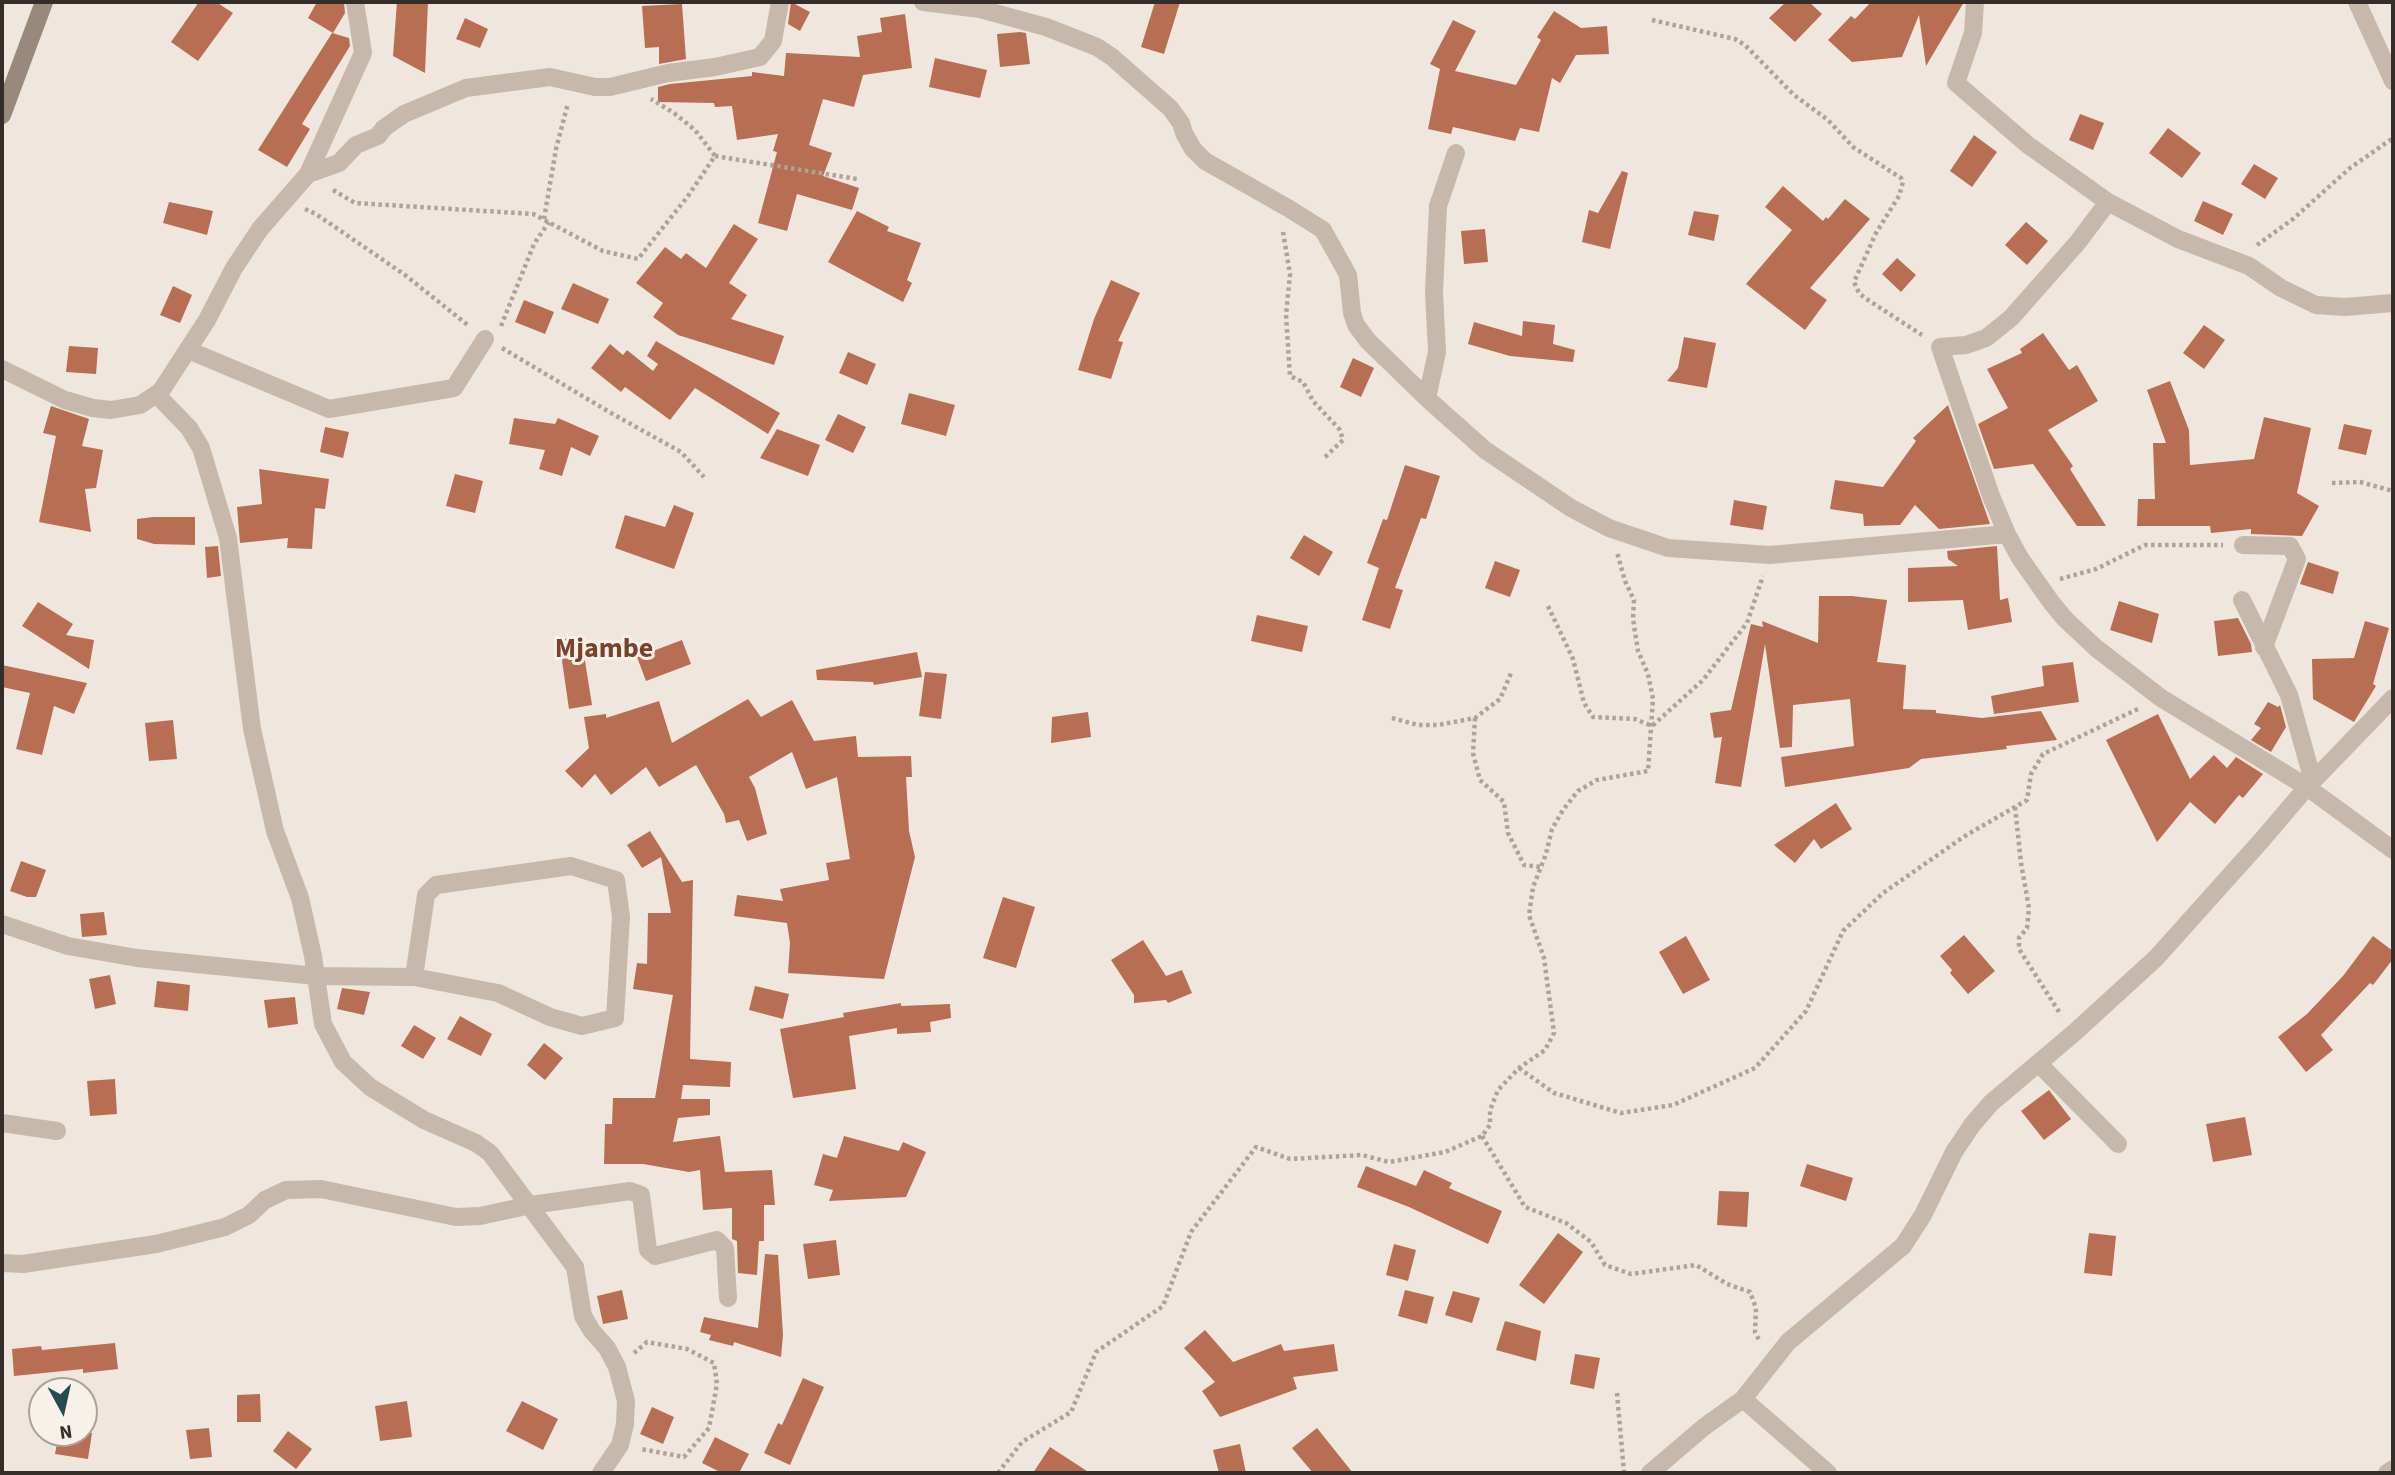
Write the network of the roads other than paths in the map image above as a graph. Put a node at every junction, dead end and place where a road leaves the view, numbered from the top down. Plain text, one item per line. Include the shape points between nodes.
1 (44, 2) edge
2 (355, 2) edge
3 (780, 2) edge
4 (923, 2) edge
5 (1975, 2) edge
6 (2357, 2) edge
7 (950, 4) edge
8 (2393, 81) edge
9 (2, 115) edge
10 (1456, 153) dead end
11 (309, 174) junction
12 (2108, 202) junction
13 (2393, 303) edge
14 (490, 341) road end
15 (188, 350) junction
16 (2, 369) edge
17 (157, 395) junction
18 (1427, 398) junction
19 (2007, 534) junction
20 (2243, 545) road end
21 (2242, 600) dead end
22 (2264, 648) junction
23 (2393, 698) edge
24 (2310, 784) junction
25 (2393, 850) edge
26 (2, 924) edge
27 (316, 976) junction
28 (414, 977) junction
29 (2038, 1063) junction
30 (2, 1123) edge
31 (57, 1131) dead end
32 (2118, 1144) dead end
33 (531, 1205) junction
34 (2, 1263) edge
35 (728, 1298) dead end
36 (1742, 1399) junction
37 (2393, 1469) edge
38 (601, 1473) edge
39 (1650, 1473) edge
40 (1828, 1473) edge
41 (2387, 1473) edge

1 - 9 main road
2 - 11 street via 363,53
3 - 11 street via 773,41 760,57 610,87 550,77 466,88 404,114 378,136 356,145 339,163
4 - 7 street
5 - 12 street via 1973,33 1956,83 2028,145
6 - 8 street
7 - 18 street via 1021,19 1097,47 1170,108 1205,161 1323,230 1348,275 1356,325
10 - 18 street via 1438,206 1437,352
11 - 15 street via 260,229
12 - 13 street via 2316,305
12 - 19 street via 2011,318 1986,338 1940,347
14 - 15 street via 454,388 329,409
15 - 17 street
16 - 17 street via 65,400 93,408 125,409
17 - 27 street via 196,438 228,538 254,740 275,831 300,898
18 - 19 street via 1486,450 1571,508 1609,528 1668,548 1770,555
19 - 24 street via 2065,619 2096,648 2161,698
20 - 22 street via 2290,546 2297,559
21 - 22 street
22 - 24 street via 2289,695
23 - 24 street
24 - 25 street
24 - 29 street via 2156,958
26 - 27 street via 68,946 123,956
27 - 28 street
27 - 33 street via 324,1024 343,1062 357,1077 424,1121 484,1147
28 - 28 street via 498,993 582,1026 615,1018 621,917 616,880 571,866 436,886 425,895
29 - 32 street
29 - 36 street via 1972,1125 1903,1246 1788,1342
30 - 31 street
33 - 34 street via 456,1217 321,1189 286,1190 249,1215 202,1233 23,1264
33 - 35 street via 630,1191 641,1195 648,1250 655,1256 717,1240 725,1248
33 - 38 street via 575,1267 583,1316 617,1367 626,1401 620,1445
36 - 39 street
36 - 40 street
37 - 41 street

